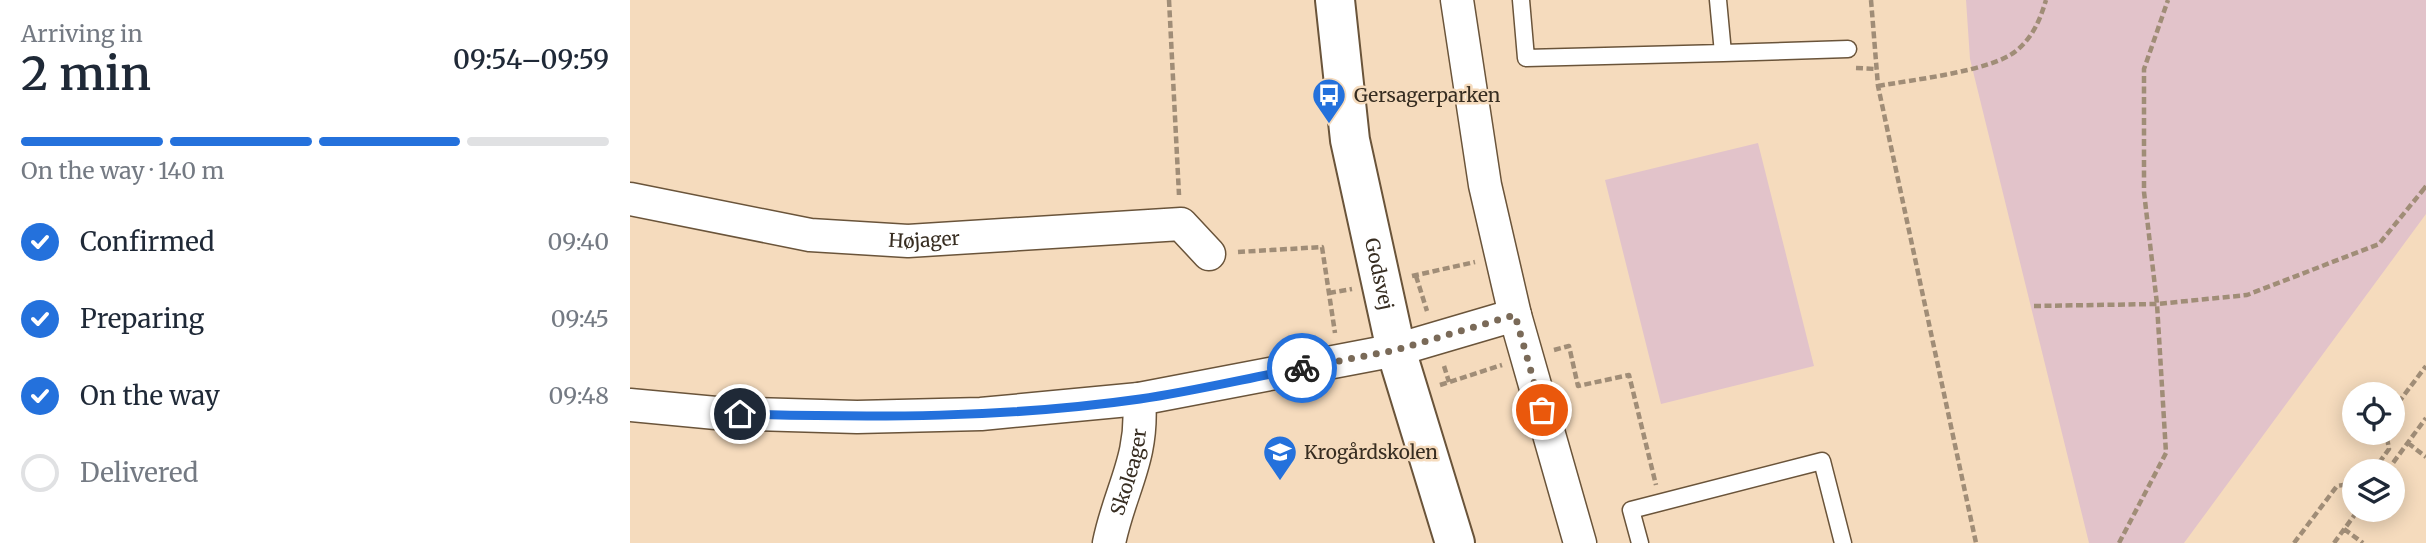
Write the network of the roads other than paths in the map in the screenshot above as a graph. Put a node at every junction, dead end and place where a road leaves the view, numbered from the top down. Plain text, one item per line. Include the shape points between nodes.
1 (1335, 0) edge
2 (1457, 0) edge
3 (1521, 0) edge
4 (1718, 0) edge
5 (1848, 49) dead end
6 (1723, 53) junction
7 (630, 199) edge
8 (1209, 254) road end
9 (1515, 315) junction
10 (1396, 350) junction
11 (1139, 399) junction
12 (630, 405) edge
13 (1109, 543) edge
14 (1455, 543) edge
15 (1580, 543) edge
16 (1640, 543) edge
17 (1843, 543) edge

1 - 10 street, Godsvej via 1350,140
2 - 9 street via 1485,185
3 - 6 lane via 1526,58
4 - 6 lane
5 - 6 lane
7 - 8 street, Højager via 810,235 908,241 1181,224
9 - 10 street
9 - 15 street
10 - 11 street
10 - 14 street, Godsvej
11 - 12 street via 981,414 858,417
11 - 13 street, Skoleager via 1136,458
16 - 17 lane via 1631,510 1822,461

